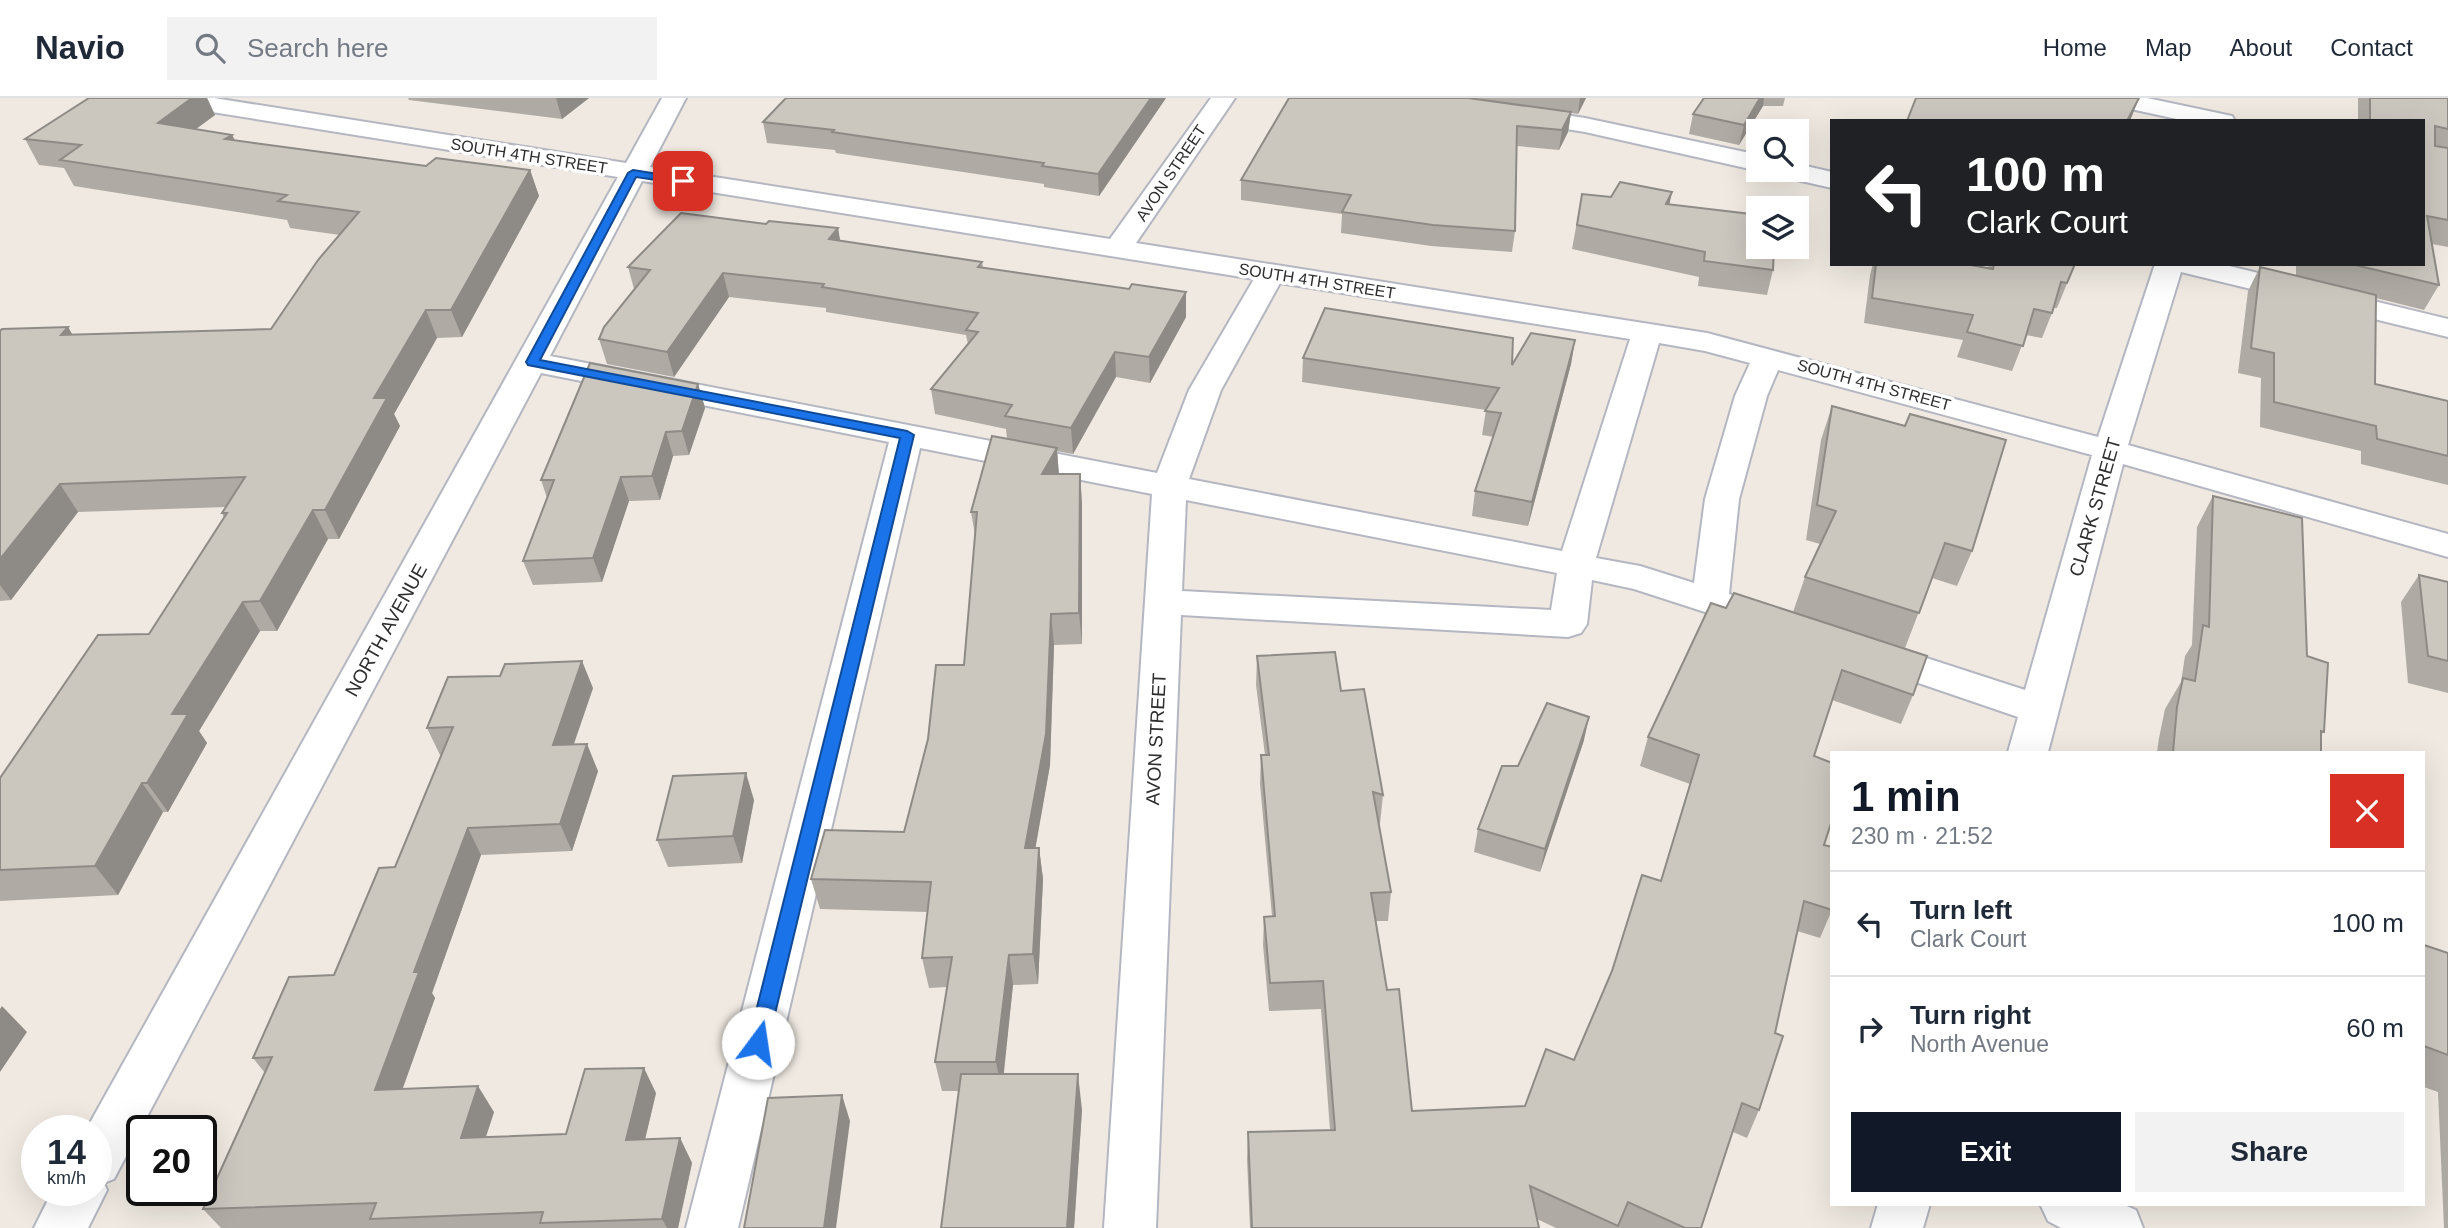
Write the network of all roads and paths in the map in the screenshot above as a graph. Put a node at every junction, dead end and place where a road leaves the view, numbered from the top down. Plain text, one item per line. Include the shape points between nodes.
1 (168, 98) edge
2 (674, 98) edge
3 (1223, 98) edge
4 (2112, 98) edge
5 (1490, 111) edge
6 (2215, 114) edge
7 (1746, 160) edge
8 (633, 173) junction
9 (1809, 175) edge
10 (1830, 180) edge
11 (1118, 248) junction
12 (2168, 266) edge
13 (2192, 266) edge
14 (1271, 274) junction
15 (2448, 328) edge
16 (1647, 332) junction
17 (1768, 357) junction
18 (532, 362) junction
19 (907, 435) junction
20 (2110, 450) junction
21 (1168, 487) junction
22 (2448, 546) edge
23 (1576, 565) junction
24 (1710, 600) junction
25 (1163, 602) junction
26 (2039, 709) junction
27 (2028, 751) edge
28 (112, 1133) edge
29 (72, 1206) edge
30 (1902, 1206) edge
31 (2070, 1206) edge
32 (60, 1228) edge
33 (712, 1228) edge
34 (1130, 1228) edge
35 (1896, 1228) edge
36 (2117, 1228) edge

1 - 8 street, SOUTH 4TH STREET
2 - 8 street, NORTH AVENUE
3 - 11 street, AVON STREET
4 - 6 street
5 - 7 street via 1585,125
8 - 11 street, SOUTH 4TH STREET
8 - 18 street, NORTH AVENUE
9 - 10 street
11 - 14 street, SOUTH 4TH STREET
12 - 20 street, CLARK STREET
13 - 15 street
14 - 16 street, SOUTH 4TH STREET
14 - 21 street, AVON STREET via 1205,390
16 - 17 street, SOUTH 4TH STREET
16 - 23 street
17 - 20 street, SOUTH 4TH STREET
17 - 24 street via 1751,396 1721,499
18 - 19 street
18 - 28 street, NORTH AVENUE
19 - 21 street
19 - 33 street
20 - 22 street, SOUTH 4TH STREET
20 - 26 street, CLARK STREET
21 - 23 street
21 - 25 street, AVON STREET
23 - 24 street via 1640,578
23 - 25 street via 1568,624
24 - 26 street
25 - 34 street, AVON STREET
26 - 27 street, CLARK STREET
29 - 32 street
30 - 35 street
31 - 36 street

